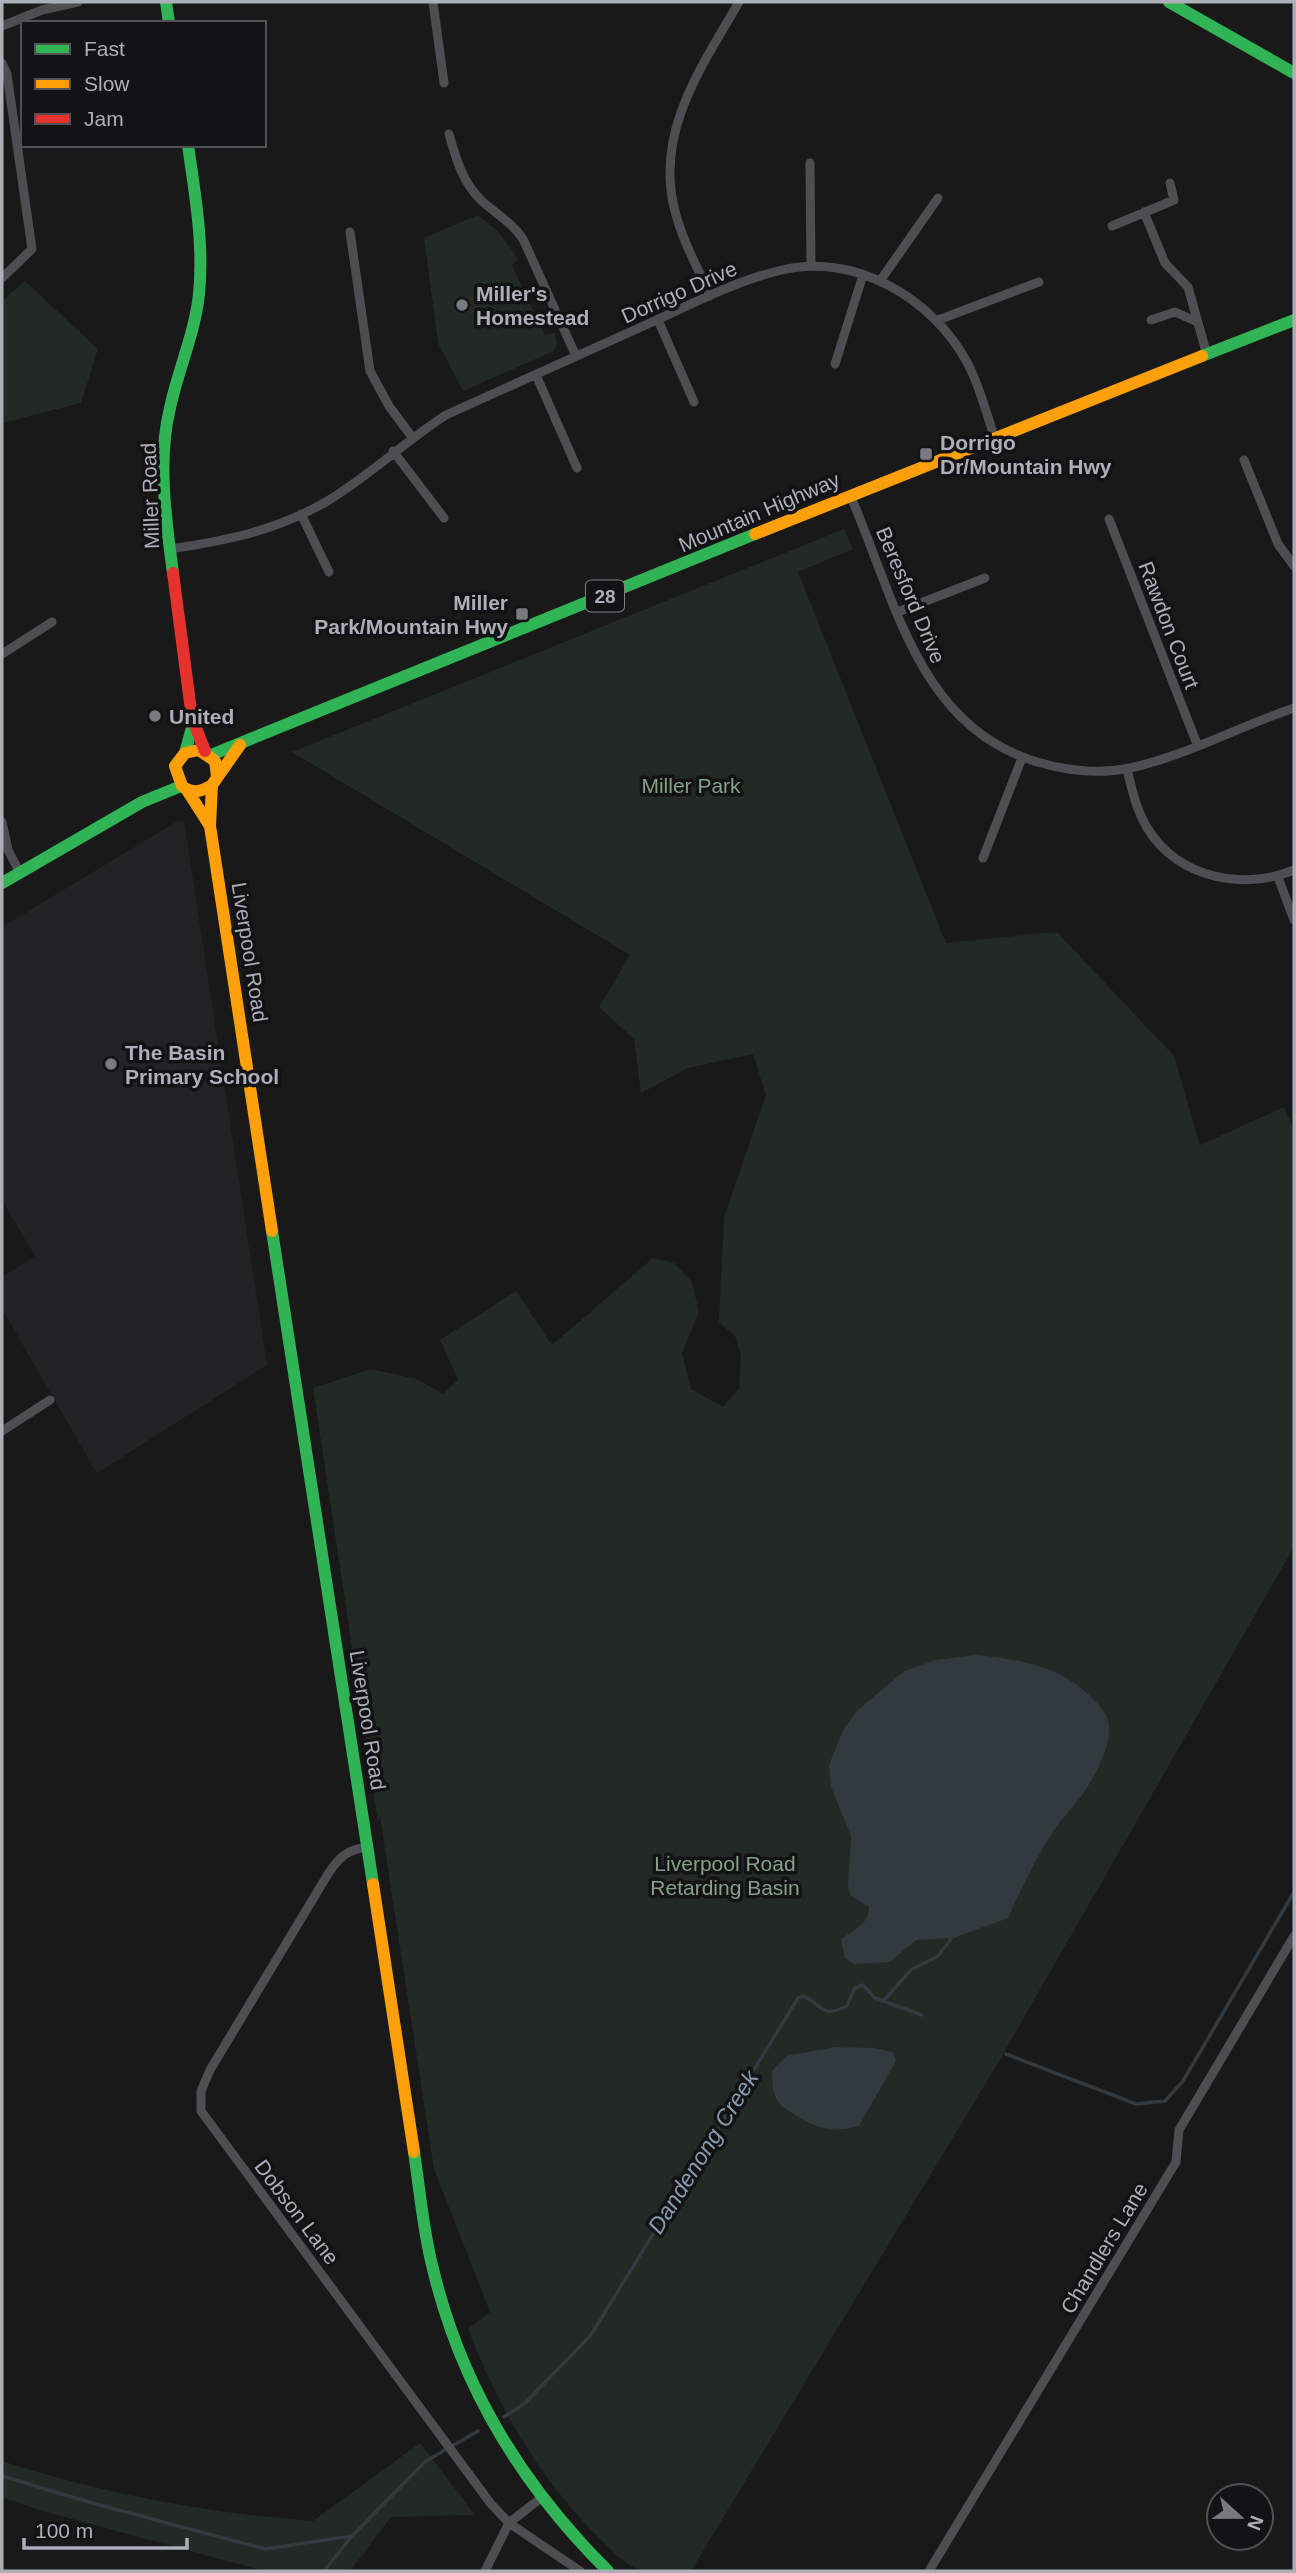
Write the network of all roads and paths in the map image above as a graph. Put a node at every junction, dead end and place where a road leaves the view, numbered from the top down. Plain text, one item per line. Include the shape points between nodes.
1 (78, 2) edge
2 (166, 2) edge
3 (433, 2) edge
4 (739, 2) edge
5 (1169, 2) edge
6 (170, 21) edge
7 (2, 26) edge
8 (2, 64) edge
9 (1294, 73) edge
10 (444, 83) dead end
11 (449, 134) dead end
12 (188, 147) edge
13 (810, 163) dead end
14 (1170, 183) dead end
15 (938, 198) dead end
16 (1144, 212) junction
17 (1112, 226) dead end
18 (350, 232) dead end
19 (811, 266) junction
20 (863, 275) junction
21 (2, 278) edge
22 (880, 281) junction
23 (1039, 282) dead end
24 (710, 296) junction
25 (657, 320) junction
26 (938, 320) junction
27 (1152, 320) dead end
28 (1294, 320) edge
29 (1195, 321) junction
30 (1207, 355) junction
31 (576, 356) junction
32 (835, 364) dead end
33 (536, 375) junction
34 (694, 402) dead end
35 (412, 437) junction
36 (995, 439) junction
37 (393, 451) junction
38 (1244, 460) dead end
39 (577, 468) dead end
40 (850, 495) junction
41 (301, 514) junction
42 (444, 518) dead end
43 (1109, 519) dead end
44 (170, 549) junction
45 (1294, 566) edge
46 (329, 572) dead end
47 (985, 578) dead end
48 (898, 612) junction
49 (52, 622) dead end
50 (2, 654) edge
51 (1294, 708) edge
52 (193, 724) junction
53 (240, 743) junction
54 (1197, 744) junction
55 (185, 753) junction
56 (208, 753) junction
57 (1022, 758) junction
58 (1127, 768) junction
59 (175, 773) junction
60 (214, 780) junction
61 (184, 788) junction
62 (142, 802) junction
63 (2, 822) edge
64 (210, 826) junction
65 (983, 858) dead end
66 (1294, 870) edge
67 (20, 873) junction
68 (1278, 877) junction
69 (2, 883) edge
70 (1294, 920) edge
71 (50, 1401) dead end
72 (2, 1431) edge
73 (368, 1847) junction
74 (1294, 1936) edge
75 (541, 2498) junction
76 (509, 2524) junction
77 (485, 2571) edge
78 (580, 2571) edge
79 (608, 2571) edge
80 (929, 2571) edge

1 - 7 street
2 - 6 main road
3 - 10 street
4 - 24 street via 690,88 673,137 670,162 675,213
5 - 9 main road
8 - 21 street via 32,249
11 - 31 street via 457,164 471,188 514,225 523,239
12 - 44 main road, Miller Road via 201,236 200,284 192,332 169,410 164,465
13 - 19 street
14 - 16 street via 1174,200
15 - 22 street
16 - 17 street
16 - 29 street via 1164,262 1188,287
18 - 35 street via 370,370
19 - 20 street, Dorrigo Drive
19 - 24 street, Dorrigo Drive via 780,270
20 - 22 street, Dorrigo Drive
20 - 32 street
22 - 26 street, Dorrigo Drive via 912,297
23 - 26 street
24 - 25 street, Dorrigo Drive
25 - 31 street, Dorrigo Drive
25 - 34 street
26 - 36 street, Dorrigo Drive via 970,366
27 - 29 street via 1175,312
28 - 30 main road, Mountain Highway / 28
29 - 30 street
30 - 36 main road, Mountain Highway / 28
31 - 33 street, Dorrigo Drive
33 - 35 street, Dorrigo Drive via 446,415
33 - 39 street
35 - 37 street, Dorrigo Drive
36 - 40 main road, Mountain Highway / 28
37 - 41 street, Dorrigo Drive via 345,489
37 - 42 street
38 - 45 street via 1278,544
40 - 48 street, Beresford Drive
40 - 53 main road, Mountain Highway / 28
41 - 44 street, Dorrigo Drive via 233,539
41 - 46 street
43 - 54 street, Rawdon Court
44 - 52 main road, Miller Road
47 - 48 street
48 - 57 street, Beresford Drive via 932,686 963,721
49 - 50 street
51 - 54 street, Beresford Drive
52 - 55 main road, Miller Road
52 - 56 main road, Miller Road
53 - 56 main road, Mountain Highway / 28
53 - 60 main road
54 - 58 street, Beresford Drive
55 - 56 main road, 28
55 - 59 main road via 179,757
56 - 60 main road via 215,761
57 - 58 street, Beresford Drive via 1090,771
57 - 65 street
58 - 68 street via 1142,818 1172,855 1219,879
59 - 61 main road
59 - 62 main road
60 - 61 main road via 196,793
60 - 64 main road, Liverpool Road
61 - 62 main road
61 - 64 main road, Liverpool Road
62 - 67 main road
63 - 67 street via 8,850
64 - 73 main road, Liverpool Road
66 - 68 street
67 - 69 main road
68 - 70 street
71 - 72 street
73 - 75 main road, Liverpool Road via 438,2289 477,2396
73 - 76 street, Dobson Lane via 342,1855 327,1874 210,2070 199,2102 208,2123
74 - 80 street, Chandlers Lane via 1179,2130 1175,2162
75 - 76 street
75 - 79 main road, Liverpool Road
76 - 77 street
76 - 78 street, Dobson Lane

